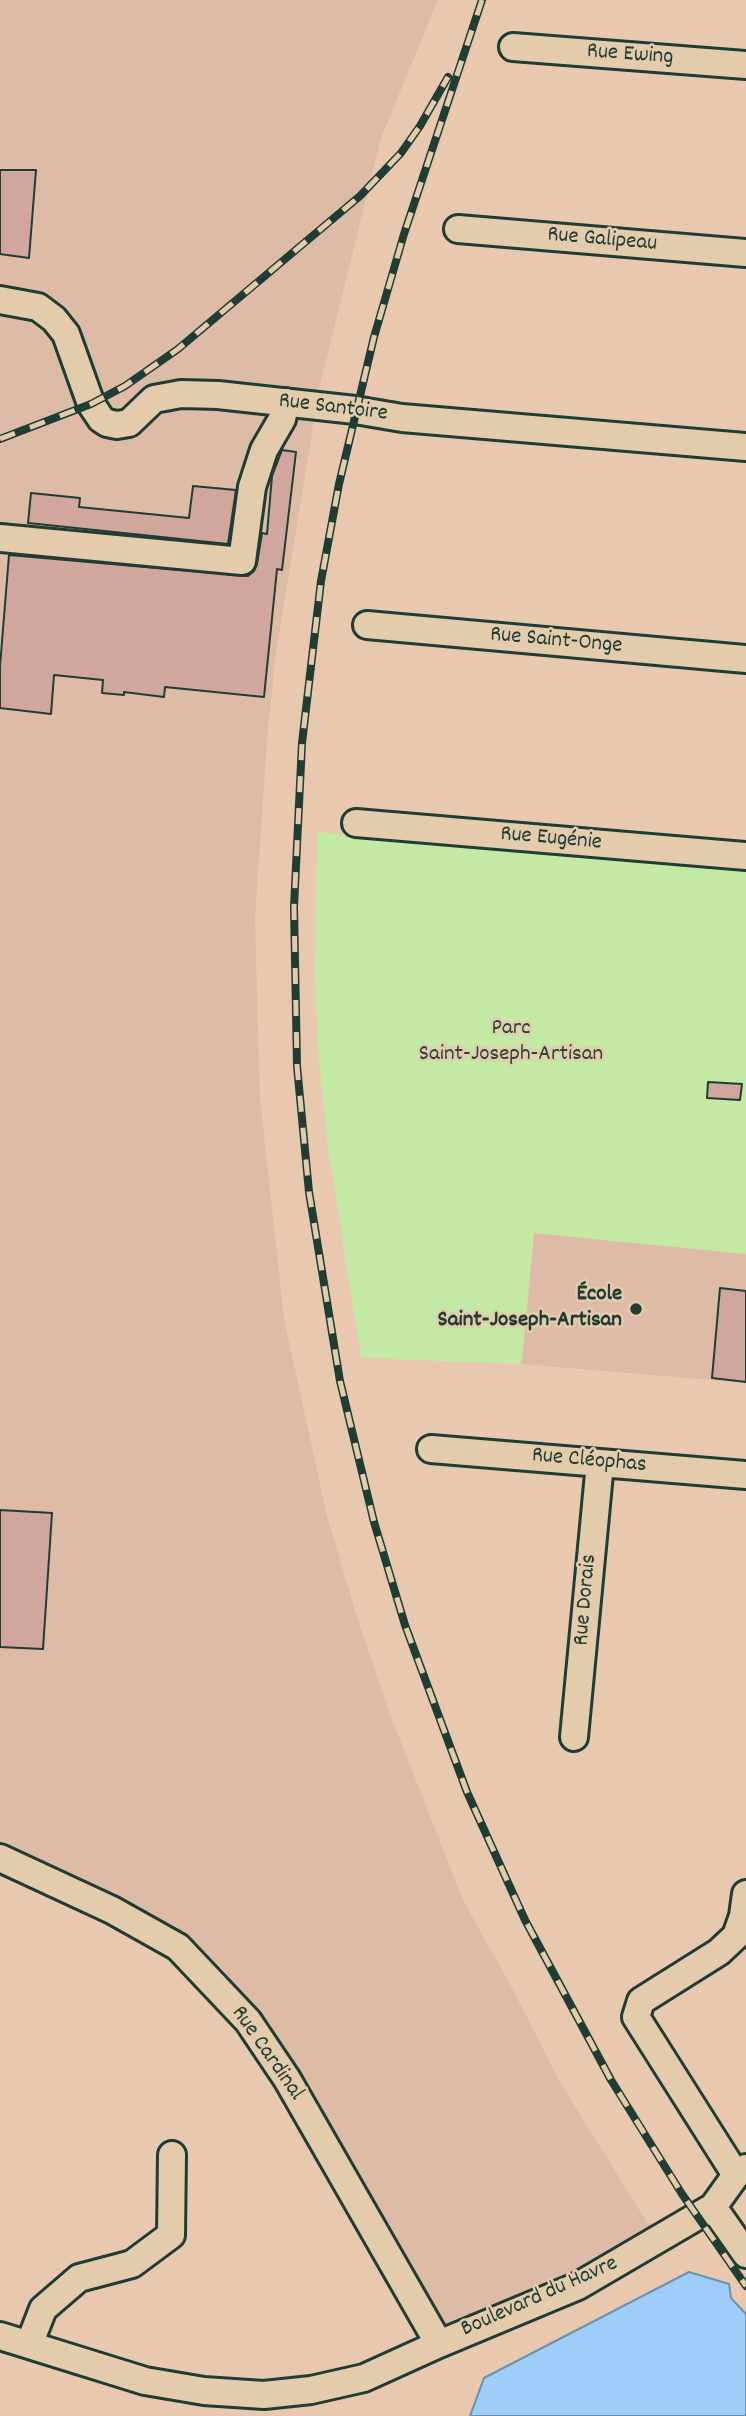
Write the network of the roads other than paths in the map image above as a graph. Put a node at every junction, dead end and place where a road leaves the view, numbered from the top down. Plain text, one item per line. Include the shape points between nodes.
1 (513, 47) dead end
2 (746, 65) edge
3 (458, 229) dead end
4 (746, 253) edge
5 (0, 300) edge
6 (286, 402) junction
7 (746, 447) edge
8 (0, 538) edge
9 (367, 625) dead end
10 (746, 659) edge
11 (356, 823) dead end
12 (746, 856) edge
13 (431, 1449) dead end
14 (600, 1463) junction
15 (746, 1475) edge
16 (574, 1737) dead end
17 (0, 1858) edge
18 (746, 1894) edge
19 (172, 2155) dead end
20 (741, 2172) edge
21 (713, 2207) junction
22 (746, 2254) edge
23 (0, 2336) edge
24 (439, 2344) junction
25 (29, 2345) junction

1 - 2 street, Rue Ewing
3 - 4 street, Rue Galipeau
5 - 6 street, Rue Santoire via 38,307 54,319 66,334 91,404 107,423 129,423 164,395
6 - 7 street, Rue Santoire via 402,418
6 - 8 street via 252,487 242,561
9 - 10 street, Rue Saint-Onge
11 - 12 street, Rue Eugénie
13 - 14 street, Rue Cléophas
14 - 15 street, Rue Cléophas
14 - 16 street, Rue Dorais
17 - 24 street, Rue Cardinal via 112,1910 178,1947 248,2021 287,2079
18 - 20 street via 736,1936 719,1952 641,2001 636,2017
19 - 25 street via 171,2235 132,2264 79,2278 43,2309
20 - 21 street, Boulevard du Havre
21 - 22 street
21 - 24 street, Boulevard du Havre via 578,2286
23 - 25 street, Boulevard du Havre
24 - 25 street, Boulevard du Havre via 364,2378 264,2395 145,2381

